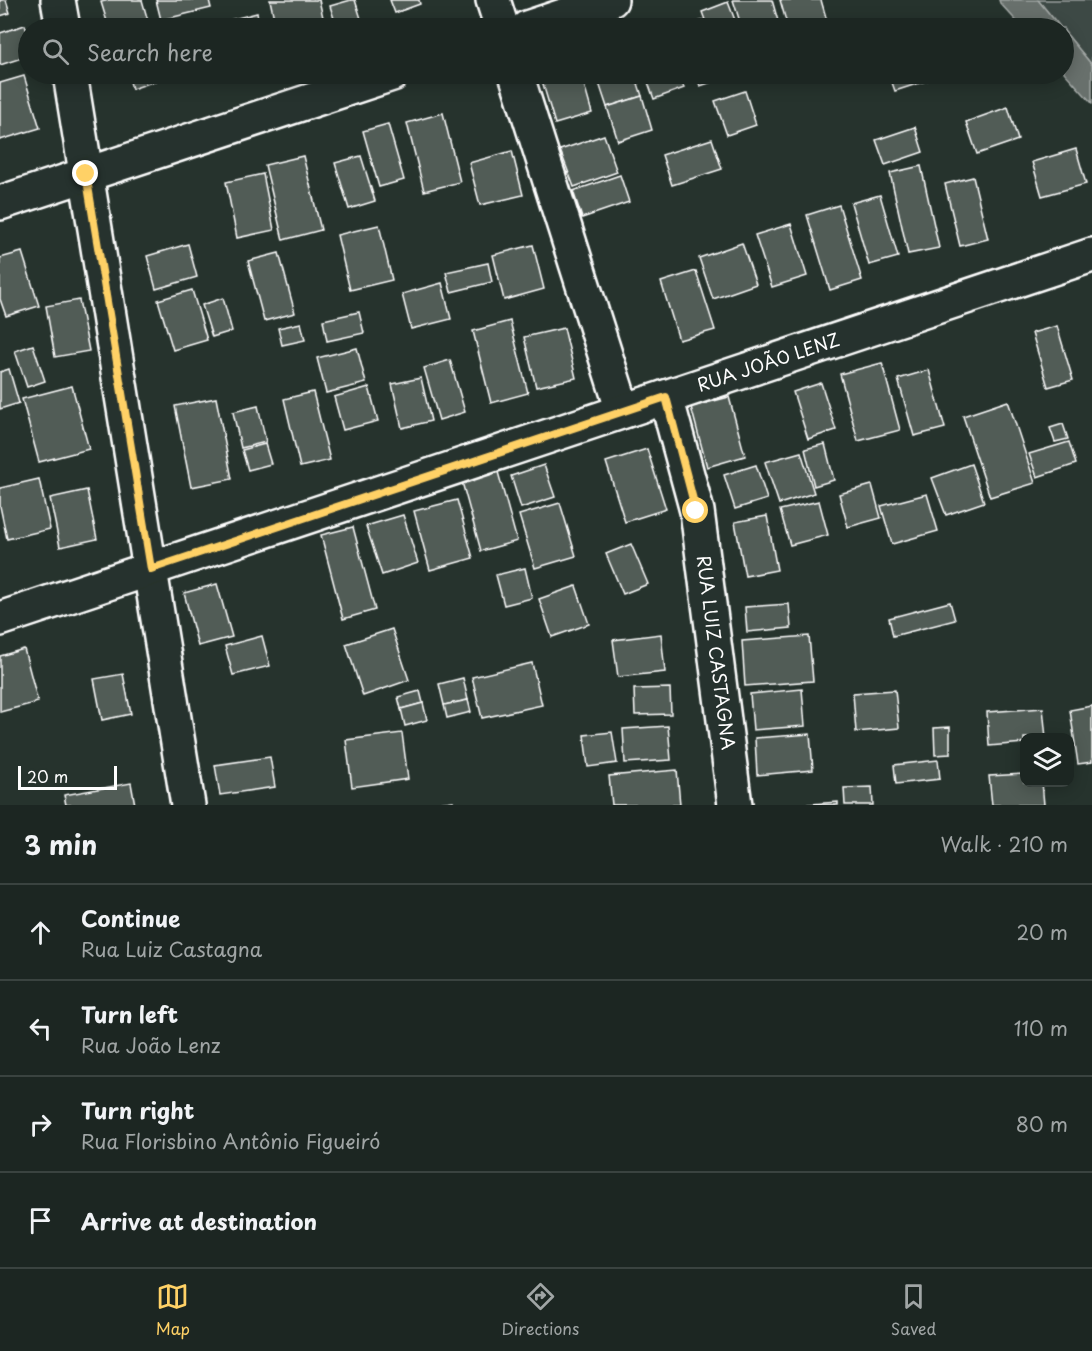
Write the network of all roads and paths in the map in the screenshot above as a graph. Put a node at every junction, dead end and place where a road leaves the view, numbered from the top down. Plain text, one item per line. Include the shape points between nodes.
1 (58, 0) edge
2 (493, 0) edge
3 (610, 0) edge
4 (61, 18) edge
5 (499, 18) edge
6 (556, 18) edge
7 (72, 84) edge
8 (361, 84) edge
9 (519, 84) edge
10 (86, 174) junction
11 (0, 203) edge
12 (1092, 255) edge
13 (666, 397) junction
14 (623, 411) junction
15 (151, 569) junction
16 (0, 620) edge
17 (188, 805) edge
18 (735, 805) edge

1 - 4 street
2 - 5 street
3 - 6 street
7 - 10 street
8 - 10 street
9 - 14 street
10 - 11 street
10 - 15 street
12 - 13 street, RUA JOÃO LENZ
13 - 14 street, RUA JOÃO LENZ
13 - 18 street, RUA LUIZ CASTAGNA via 696,511
14 - 15 street, RUA JOÃO LENZ
15 - 16 street, RUA JOÃO LENZ
15 - 17 street

